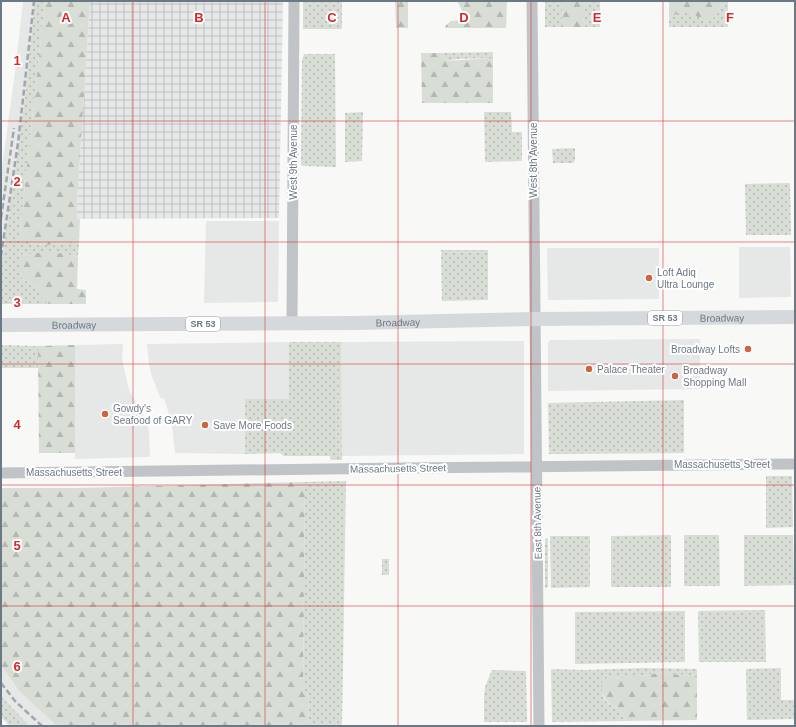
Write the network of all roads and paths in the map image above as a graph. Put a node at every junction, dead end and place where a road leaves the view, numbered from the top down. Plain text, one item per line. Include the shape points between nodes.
1 (294, 1) edge
2 (532, 1) edge
3 (795, 317) edge
4 (536, 319) junction
5 (292, 323) junction
6 (1, 325) edge
7 (795, 464) edge
8 (537, 466) junction
9 (1, 473) edge
10 (539, 726) edge

1 - 5 street, West 9th Avenue
2 - 4 street, West 8th Avenue
3 - 4 main road, Broadway / SR 53
4 - 5 main road, Broadway / SR 53
4 - 8 street, East 8th Avenue
5 - 6 main road, Broadway / SR 53
7 - 8 street, Massachusetts Street
8 - 9 street, Massachusetts Street
8 - 10 street, East 8th Avenue

